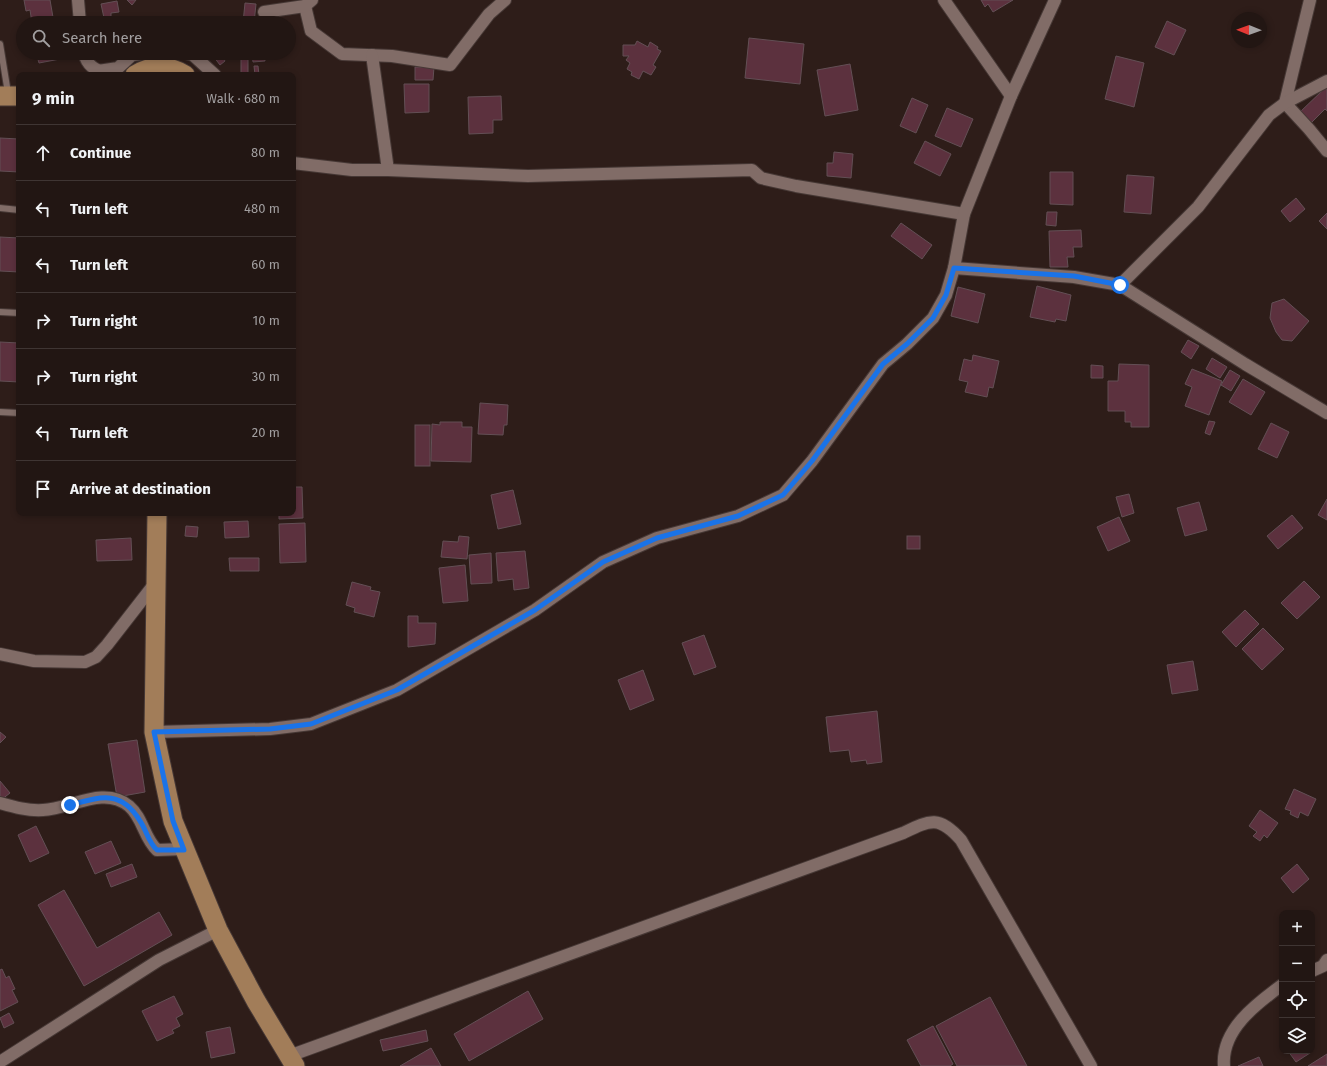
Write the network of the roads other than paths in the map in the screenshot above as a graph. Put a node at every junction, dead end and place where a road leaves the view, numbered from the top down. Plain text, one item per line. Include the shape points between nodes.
1 (78, 0) edge
2 (505, 0) edge
3 (944, 0) edge
4 (1055, 0) edge
5 (1310, 0) edge
6 (309, 3) edge
7 (264, 12) dead end
8 (79, 16) edge
9 (0, 44) edge
10 (372, 55) junction
11 (87, 60) edge
12 (127, 60) edge
13 (198, 60) edge
14 (98, 71) junction
15 (102, 72) edge
16 (142, 72) edge
17 (179, 72) edge
18 (212, 72) edge
19 (1327, 81) edge
20 (1011, 96) junction
21 (12, 97) edge
22 (1285, 103) junction
23 (1327, 151) edge
24 (296, 163) edge
25 (388, 170) junction
26 (0, 208) edge
27 (16, 210) edge
28 (964, 214) junction
29 (954, 268) junction
30 (1120, 285) junction
31 (0, 312) edge
32 (16, 313) edge
33 (0, 412) edge
34 (16, 413) edge
35 (1327, 413) edge
36 (157, 516) edge
37 (156, 582) junction
38 (0, 654) edge
39 (154, 732) junction
40 (0, 803) edge
41 (184, 850) junction
42 (218, 930) junction
43 (1327, 960) edge
44 (1315, 970) edge
45 (1279, 987) edge
46 (292, 1061) edge
47 (0, 1062) edge
48 (1090, 1066) edge
49 (1224, 1066) edge

1 - 8 street
2 - 10 street via 489,14 450,65
3 - 20 street
4 - 20 street
5 - 22 street
6 - 7 street
6 - 10 street via 312,31 324,42 342,54
9 - 21 lane
10 - 25 street
11 - 14 street via 90,66
12 - 14 street via 118,68
13 - 18 street
14 - 15 street
16 - 17 main road via 160,67
19 - 22 street
20 - 28 street
22 - 23 street
22 - 30 street via 1270,115 1198,207
24 - 25 street via 352,170
25 - 28 street via 528,176 752,170 761,178
26 - 27 lane
28 - 29 street
29 - 30 street via 1074,276
29 - 39 street via 946,295 933,318 883,364 812,461 783,495 738,516 657,538 603,562 535,610 397,690 311,724 270,729
30 - 35 street
31 - 32 lane
33 - 34 lane
36 - 37 main road
37 - 38 street via 96,657 85,662 34,660
37 - 39 main road
39 - 41 main road via 173,821
40 - 41 street via 26,810 43,810 100,797 114,798 128,806 157,850
41 - 42 main road
42 - 46 main road
42 - 47 street via 159,960
43 - 44 street via 1323,966
45 - 49 street via 1242,1020 1228,1039
46 - 48 street via 903,833 926,822 941,823 950,828 961,840

